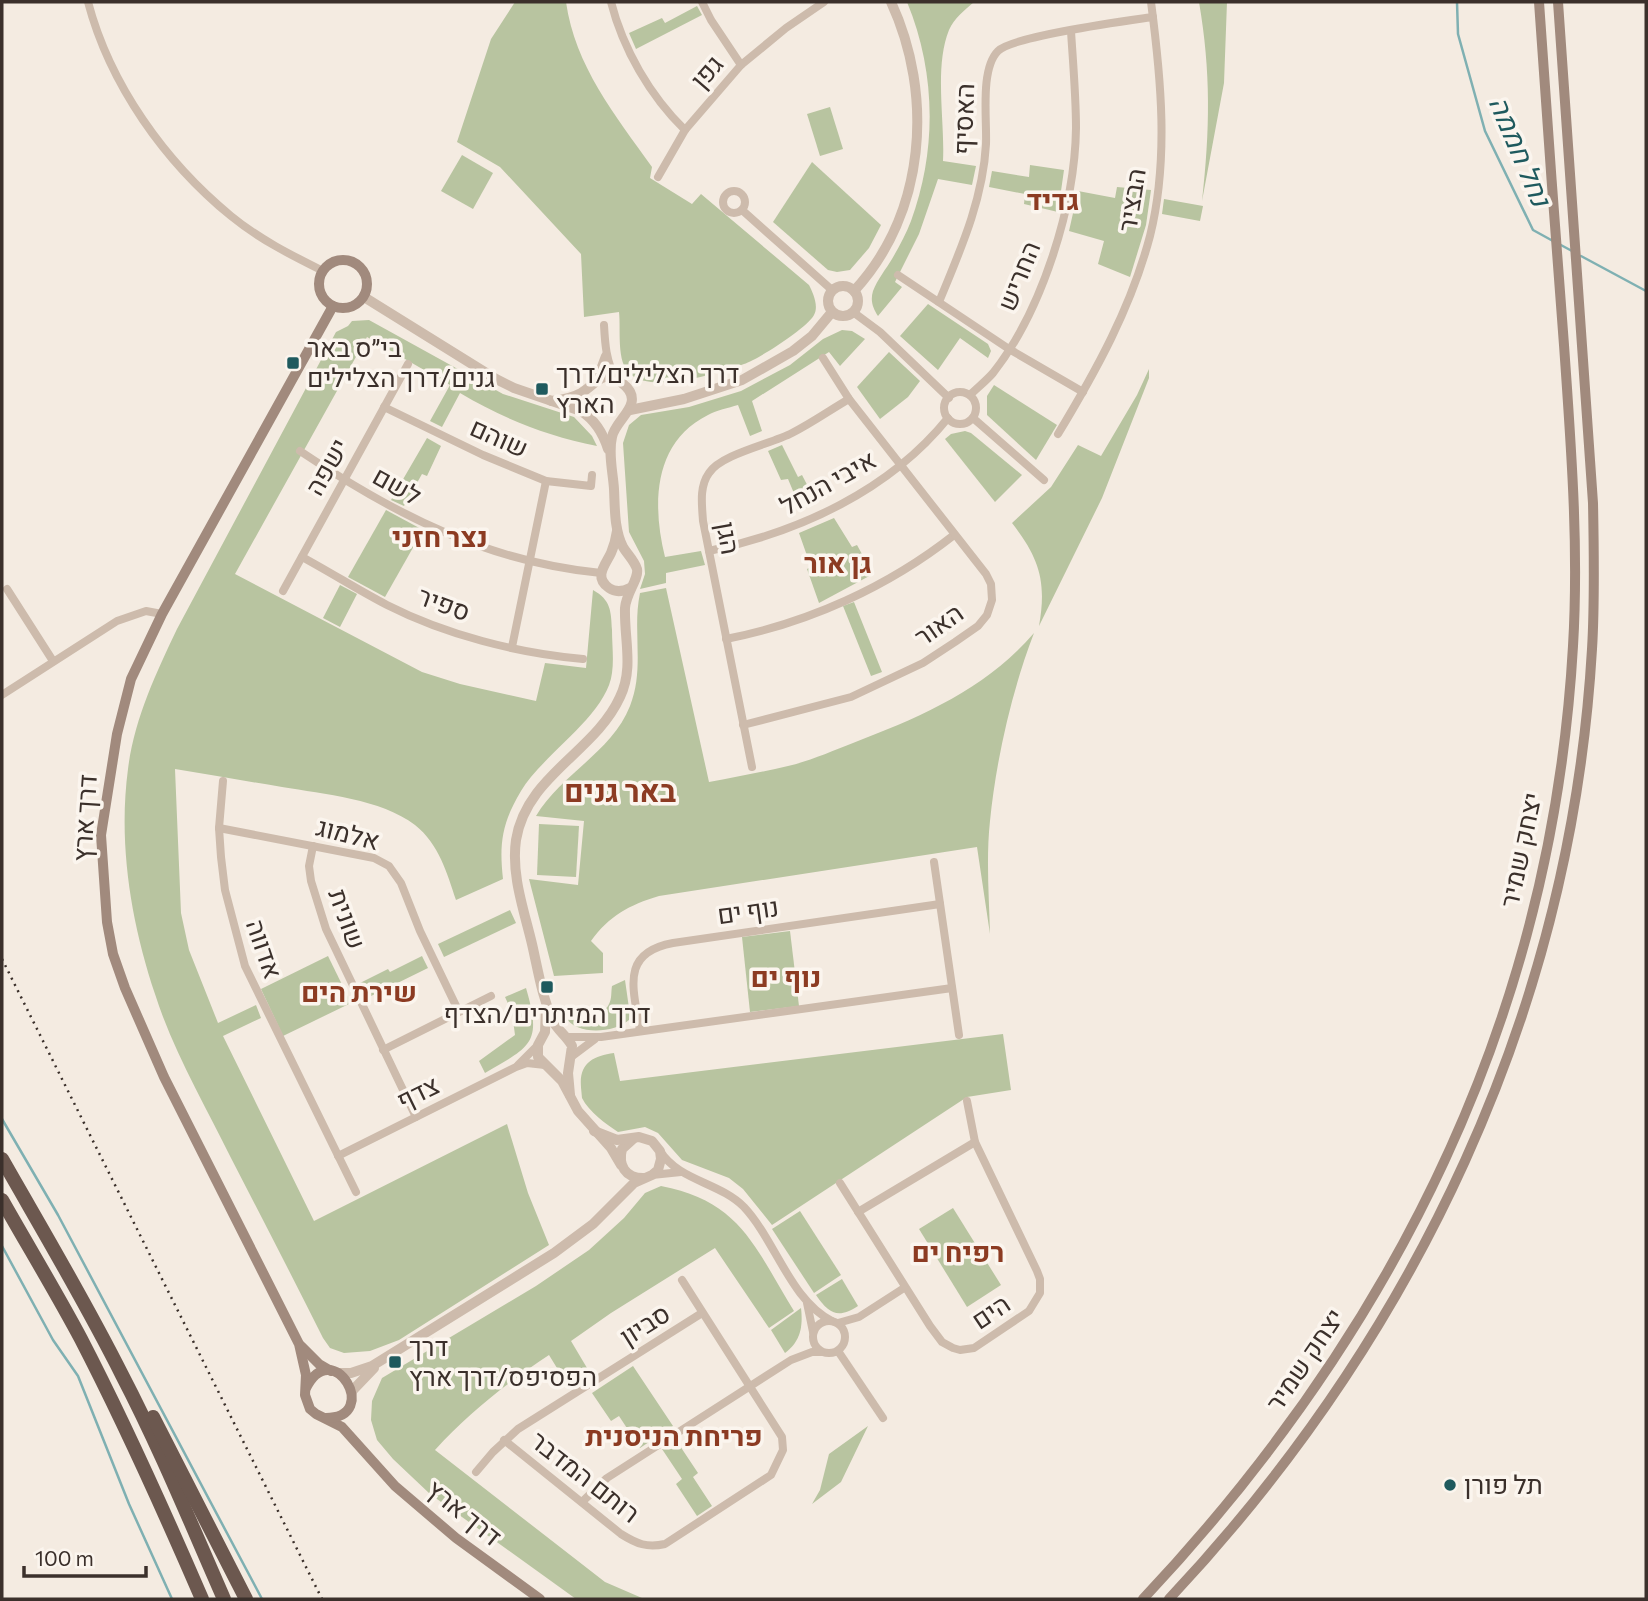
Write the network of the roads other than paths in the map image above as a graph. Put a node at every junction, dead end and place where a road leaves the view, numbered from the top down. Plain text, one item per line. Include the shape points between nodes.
1 (88, 2) edge
2 (611, 2) edge
3 (702, 2) edge
4 (802, 2) edge
5 (824, 2) edge
6 (891, 2) edge
7 (1151, 2) edge
8 (1539, 2) edge
9 (1558, 2) edge
10 (807, 12) junction
11 (1153, 17) junction
12 (1071, 31) junction
13 (741, 65) junction
14 (685, 130) junction
15 (658, 177) dead end
16 (742, 210) dead end
17 (323, 271) junction
18 (898, 275) dead end
19 (832, 290) junction
20 (854, 291) junction
21 (364, 297) junction
22 (939, 302) junction
23 (333, 306) junction
24 (832, 312) junction
25 (853, 312) junction
26 (604, 325) dead end
27 (1009, 349) junction
28 (606, 353) junction
29 (823, 358) dead end
30 (408, 365) dead end
31 (616, 379) junction
32 (596, 380) junction
33 (587, 389) junction
34 (1083, 392) junction
35 (631, 395) junction
36 (970, 395) junction
37 (948, 398) junction
38 (849, 399) junction
39 (551, 401) junction
40 (657, 403) junction
41 (384, 407) junction
42 (630, 410) junction
43 (590, 418) junction
44 (948, 418) junction
45 (972, 418) junction
46 (618, 423) junction
47 (1058, 434) dead end
48 (300, 451) dead end
49 (612, 459) junction
50 (900, 466) junction
51 (592, 475) dead end
52 (344, 480) junction
53 (1044, 480) dead end
54 (546, 481) junction
55 (617, 530) junction
56 (954, 535) junction
57 (709, 551) junction
58 (302, 557) junction
59 (608, 560) junction
60 (530, 562) junction
61 (633, 562) junction
62 (601, 573) junction
63 (630, 587) junction
64 (609, 588) junction
65 (7, 589) dead end
66 (283, 591) dead end
67 (162, 614) junction
68 (625, 614) junction
69 (726, 639) junction
70 (512, 647) junction
71 (583, 659) dead end
72 (53, 661) junction
73 (2, 695) edge
74 (743, 725) junction
75 (752, 767) dead end
76 (223, 781) dead end
77 (219, 828) junction
78 (313, 846) junction
79 (934, 862) dead end
80 (940, 904) junction
81 (952, 988) junction
82 (544, 993) junction
83 (491, 996) dead end
84 (460, 1012) junction
85 (640, 1031) junction
86 (959, 1035) dead end
87 (565, 1036) junction
88 (601, 1037) junction
89 (541, 1042) junction
90 (383, 1050) junction
91 (571, 1058) junction
92 (516, 1067) junction
93 (547, 1067) junction
94 (570, 1095) junction
95 (967, 1101) dead end
96 (416, 1117) junction
97 (594, 1131) junction
98 (633, 1139) junction
99 (975, 1142) junction
100 (660, 1152) junction
101 (338, 1156) junction
102 (2, 1160) edge
103 (622, 1167) junction
104 (681, 1172) junction
105 (648, 1177) junction
106 (839, 1183) dead end
107 (356, 1192) dead end
108 (2, 1200) edge
109 (610, 1208) junction
110 (858, 1212) junction
111 (682, 1280) dead end
112 (904, 1288) junction
113 (806, 1301) junction
114 (84, 1302) junction
115 (702, 1314) junction
116 (859, 1317) junction
117 (835, 1322) junction
118 (812, 1335) junction
119 (845, 1336) junction
120 (299, 1343) junction
121 (838, 1351) junction
122 (821, 1352) junction
123 (382, 1360) junction
124 (791, 1360) junction
125 (335, 1372) junction
126 (751, 1387) junction
127 (306, 1388) junction
128 (352, 1391) junction
129 (349, 1406) junction
130 (115, 1407) junction
131 (323, 1417) junction
132 (883, 1418) dead end
133 (504, 1440) junction
134 (367, 1454) junction
135 (476, 1472) dead end
136 (582, 1502) junction
137 (192, 1599) edge
138 (202, 1599) edge
139 (224, 1599) edge
140 (246, 1599) edge
141 (540, 1599) edge
142 (1143, 1599) edge
143 (1169, 1599) edge

1 - 17 street via 94,28 116,76 149,129 184,172 232,216
2 - 14 street via 630,52 652,90
3 - 13 street
4 - 10 street
5 - 10 street, גפן
6 - 20 street via 904,29 914,69 918,138 895,232
7 - 11 street, הבציר
8 - 142 main road, יצחק שמיר via 1576,579 1564,739 1535,898 1509,994 1475,1090 1430,1195 1394,1264 1355,1330 1269,1452
9 - 143 main road, יצחק שמיר via 1593,503 1594,579 1583,741 1554,903 1494,1092 1447,1203 1390,1307 1284,1464
10 - 13 street, גפן
11 - 12 street, האסיף
11 - 34 street, הבציר via 1162,106 1150,235 1126,306
12 - 22 street, האסיף via 1021,40 998,50 988,67 981,186
12 - 27 street, החריש via 1076,129 1071,179 1051,262
13 - 14 street, גפן
14 - 15 street, גפן
16 - 19 street
17 - 21 main road via 338,260 356,262 368,281
17 - 23 main road via 321,295
18 - 22 street
19 - 20 street via 844,286
19 - 24 street via 828,300
20 - 25 street via 858,300
21 - 23 main road via 347,308
21 - 39 street via 496,379
22 - 27 street
23 - 67 main road, דרך ארץ
24 - 25 street via 841,316
24 - 40 street via 793,351 742,380
25 - 37 street
26 - 28 street
27 - 34 street
27 - 36 street, החריש
28 - 31 street
28 - 32 street
29 - 38 street
30 - 41 street, ישפה
31 - 32 street
31 - 35 street
32 - 33 street
33 - 39 street
33 - 43 street via 583,402
34 - 47 street, הבציר
35 - 40 street
35 - 42 street
36 - 37 street via 956,393
36 - 45 street via 975,403
37 - 44 street
38 - 50 street
38 - 57 street, הגן via 786,436 724,459 709,472 701,498
39 - 43 street
40 - 42 street
41 - 52 street, ישפה
41 - 54 street, שוהם
42 - 46 street
43 - 46 street via 604,425
43 - 49 street
44 - 45 street via 961,424
44 - 50 street, איבי הנחל
45 - 53 street
46 - 49 street via 611,437
48 - 52 street, לשם
49 - 55 street
50 - 56 street, האור
50 - 57 street, איבי הנחל via 827,512 782,532
51 - 54 street, שוהם via 591,486
52 - 58 street, ישפה
52 - 60 street, לשם via 448,535
54 - 60 street
55 - 59 street
55 - 61 street
56 - 69 street via 916,563 848,600 760,632
56 - 74 street, האור via 991,584 992,600 978,626 923,663 851,696
57 - 69 street, הגן
58 - 66 street, ישפה
58 - 70 street, ספיר via 399,610 446,630
59 - 61 street via 616,555
59 - 62 street
60 - 62 street, לשם
60 - 70 street
61 - 63 street via 638,573
62 - 64 street
63 - 64 street via 622,591
63 - 68 street
64 - 68 street
65 - 72 street
67 - 72 street via 146,611 125,617
67 - 120 main road, דרך ארץ via 131,679 107,789 101,835 113,954 164,1077
68 - 82 street via 628,661 621,696 597,731 540,788 518,834 517,879
69 - 74 street, הגן
70 - 71 street, ספיר
72 - 73 street
74 - 75 street, הגן
76 - 77 street, אדווה
77 - 78 street, אלמוג
77 - 101 street, אדווה via 225,890 245,966
78 - 84 street, אלמוג via 374,858 395,873
78 - 90 street, שונית via 311,881 326,929
79 - 80 street
80 - 81 street
80 - 85 street, נוף ים via 653,948 640,959 633,976
81 - 85 street
81 - 86 street
82 - 87 street via 554,1022
82 - 89 street via 546,1025
83 - 84 street
84 - 90 street
85 - 88 street
87 - 88 street
87 - 89 street via 551,1034
87 - 91 street via 572,1046
88 - 91 street
89 - 92 street, צדף
89 - 93 street via 538,1057
90 - 96 street, שונית
91 - 93 street via 560,1068
91 - 94 street
92 - 93 street, צדף via 527,1063
92 - 96 street, צדף
93 - 94 street
94 - 97 street
95 - 99 street, הים
96 - 101 street, צדף
97 - 98 street via 617,1140
97 - 103 street
98 - 100 street via 652,1140
98 - 103 street via 622,1149
99 - 110 street
99 - 112 street, הים via 1037,1270 1041,1287 1037,1300 1030,1311 980,1345 960,1350 942,1342
100 - 104 street
100 - 105 street via 660,1164
101 - 107 street, אדווה
102 - 114 highway
103 - 105 street via 635,1178
103 - 109 street via 621,1185
104 - 105 street
104 - 113 street via 720,1189 745,1208
105 - 109 street via 634,1183
106 - 110 street, הים
108 - 130 highway
109 - 123 street via 554,1253
110 - 112 street, הים
111 - 115 street, סביון
112 - 116 street
113 - 117 street
113 - 118 street
114 - 139 highway via 124,1377
114 - 140 highway via 122,1359
115 - 126 street, סביון
115 - 133 street, סביון
116 - 117 street
116 - 119 street
117 - 118 street via 817,1325
117 - 119 street
118 - 122 street
118 - 124 street
119 - 121 street
120 - 125 main road, דרך ארץ via 319,1364
120 - 127 main road, דרך ארץ
121 - 122 street
121 - 132 street
122 - 124 street
123 - 125 street via 360,1370
123 - 128 street
124 - 126 street
125 - 127 main road via 315,1376
125 - 128 main road
126 - 136 street via 607,1478
126 - 136 street, רותם המדבר via 782,1437 779,1463 761,1483 665,1544 651,1547 621,1534
127 - 131 main road via 310,1409
128 - 129 main road
129 - 131 main road via 338,1416
129 - 134 main road, דרך ארץ via 352,1428
130 - 137 highway
130 - 138 highway
131 - 134 main road, דרך ארץ via 342,1427
133 - 135 street, סביון
133 - 136 street, רותם המדבר
134 - 141 main road, דרך ארץ via 395,1486 457,1538

